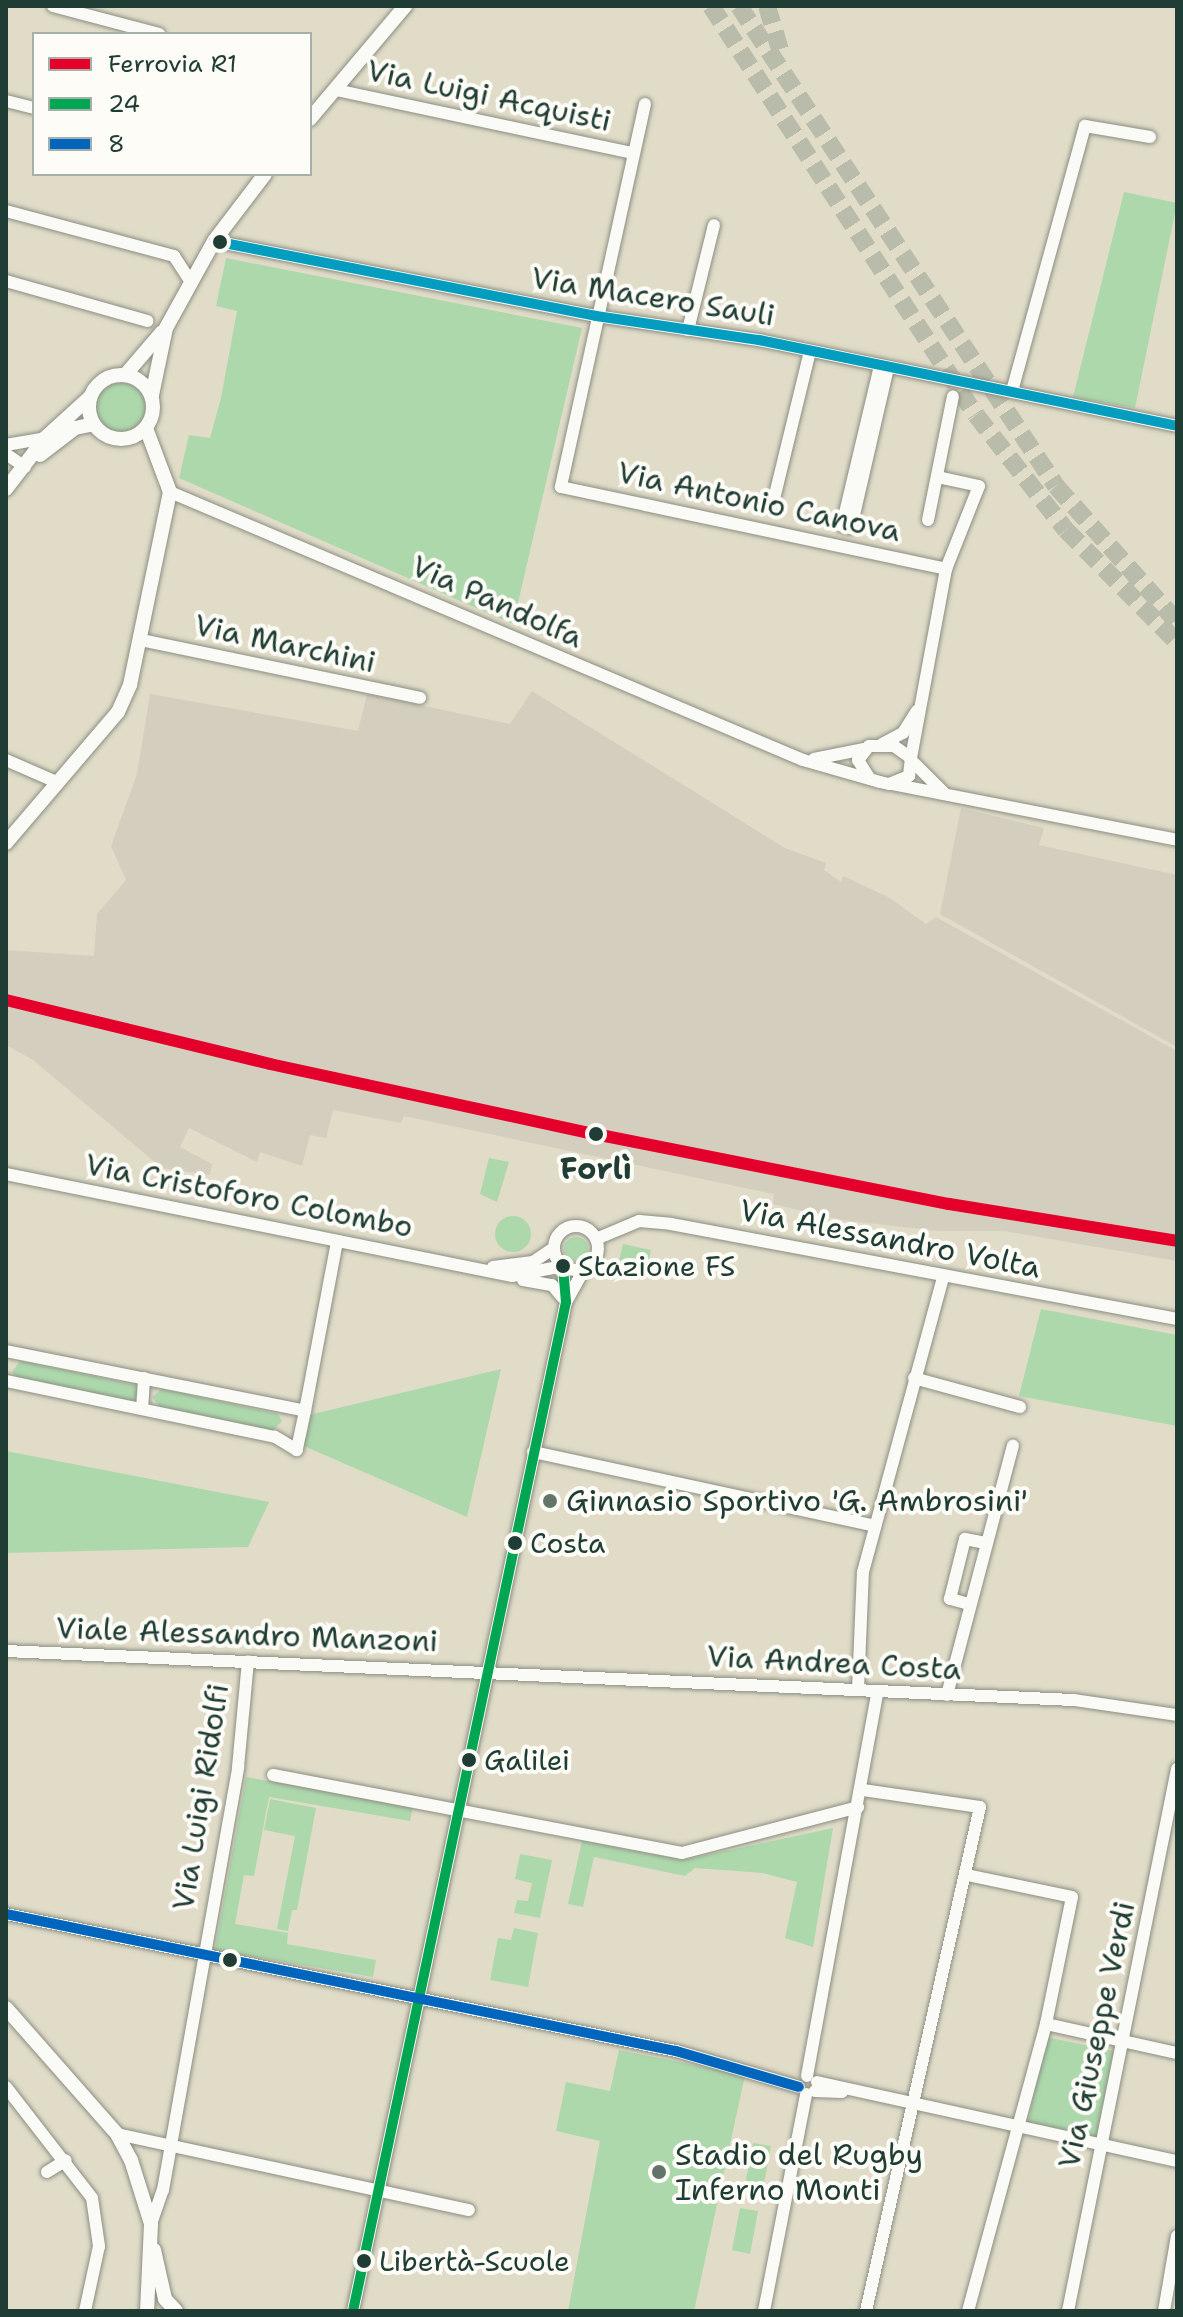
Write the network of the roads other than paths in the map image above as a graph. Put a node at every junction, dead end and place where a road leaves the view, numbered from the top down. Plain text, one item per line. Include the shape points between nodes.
1 (53, 6) edge
2 (405, 6) edge
3 (151, 32) edge
4 (336, 90) junction
5 (6, 101) edge
6 (645, 104) dead end
7 (32, 108) edge
8 (312, 113) edge
9 (1150, 137) dead end
10 (632, 153) junction
11 (263, 176) edge
12 (6, 211) edge
13 (714, 225) dead end
14 (214, 241) junction
15 (6, 281) edge
16 (191, 282) junction
17 (596, 316) junction
18 (147, 321) dead end
19 (166, 328) junction
20 (688, 330) junction
21 (810, 351) junction
22 (884, 367) junction
23 (126, 374) junction
24 (1012, 391) junction
25 (152, 395) junction
26 (953, 396) dead end
27 (90, 397) junction
28 (94, 424) junction
29 (1177, 426) edge
30 (146, 428) junction
31 (45, 438) junction
32 (6, 445) edge
33 (6, 454) edge
34 (25, 467) junction
35 (937, 477) junction
36 (6, 489) edge
37 (170, 492) junction
38 (773, 503) dead end
39 (928, 520) dead end
40 (946, 569) junction
41 (141, 640) junction
42 (420, 698) dead end
43 (920, 704) junction
44 (881, 744) junction
45 (864, 749) junction
46 (6, 760) edge
47 (803, 760) junction
48 (912, 760) junction
49 (870, 779) junction
50 (56, 782) junction
51 (889, 784) junction
52 (950, 797) junction
53 (1177, 840) edge
54 (6, 843) edge
55 (6, 1174) edge
56 (596, 1239) junction
57 (337, 1241) junction
58 (554, 1248) junction
59 (563, 1266) junction
60 (482, 1267) junction
61 (584, 1269) junction
62 (512, 1276) junction
63 (943, 1277) junction
64 (566, 1302) junction
65 (1177, 1319) edge
66 (6, 1351) edge
67 (144, 1378) junction
68 (914, 1378) junction
69 (6, 1381) edge
70 (1020, 1407) dead end
71 (142, 1409) junction
72 (305, 1411) junction
73 (1013, 1446) dead end
74 (533, 1452) junction
75 (875, 1526) junction
76 (986, 1543) junction
77 (969, 1604) junction
78 (6, 1651) edge
79 (248, 1661) junction
80 (487, 1672) junction
81 (858, 1690) junction
82 (878, 1691) junction
83 (947, 1695) junction
84 (1177, 1715) edge
85 (1177, 1769) edge
86 (273, 1775) dead end
87 (863, 1790) junction
88 (858, 1807) junction
89 (458, 1810) junction
90 (967, 1875) junction
91 (6, 1914) edge
92 (202, 1954) junction
93 (418, 2000) junction
94 (6, 2008) edge
95 (1046, 2024) junction
96 (1124, 2041) junction
97 (1177, 2053) edge
98 (808, 2084) junction
99 (6, 2087) edge
100 (912, 2104) junction
101 (1016, 2129) junction
102 (117, 2134) junction
103 (170, 2145) junction
104 (1100, 2145) junction
105 (66, 2160) junction
106 (1177, 2161) edge
107 (47, 2172) dead end
108 (379, 2188) junction
109 (469, 2210) dead end
110 (151, 2224) junction
111 (1177, 2236) edge
112 (151, 2244) junction
113 (353, 2310) edge
114 (85, 2311) edge
115 (147, 2311) edge
116 (176, 2311) edge
117 (764, 2311) edge
118 (866, 2311) edge
119 (968, 2311) edge
120 (1068, 2311) edge
121 (1164, 2311) edge

1 - 3 street
2 - 4 main road
4 - 8 main road
4 - 10 street, Via Luigi Acquisti
5 - 7 street
6 - 10 street
9 - 24 street via 1085,126
10 - 17 street
11 - 14 main road
12 - 16 street via 174,256
13 - 20 street
14 - 16 main road
14 - 17 street, Via Macero Sauli
15 - 18 street
16 - 19 main road
17 - 20 street, Via Macero Sauli
17 - 40 street, Via Antonio Canova via 561,487
19 - 23 main road
19 - 25 main road
20 - 21 street, Via Macero Sauli
21 - 22 street, Via Macero Sauli
21 - 38 street
22 - 22 street via 842,526 851,528
22 - 24 street, Via Macero Sauli
23 - 25 main road via 142,381
23 - 27 main road via 104,379
24 - 29 street, Via Macero Sauli
25 - 30 main road via 154,411
26 - 35 street
27 - 28 main road
27 - 31 main road
28 - 30 main road via 121,439
28 - 34 main road via 75,428
30 - 37 main road
31 - 32 street
31 - 34 main road
33 - 34 street
34 - 36 main road
35 - 39 street
35 - 40 street via 979,486
37 - 41 main road
37 - 47 street, Via Pandolfa
40 - 43 street
41 - 42 street, Via Marchini
41 - 50 main road via 118,712
43 - 44 street via 903,733
43 - 48 street
44 - 45 street
44 - 48 street
45 - 47 street
45 - 49 street via 859,767
46 - 50 street
47 - 49 street, Via Pandolfa
48 - 51 street via 909,776
48 - 52 street via 931,785
49 - 51 street, Via Pandolfa
50 - 54 main road
51 - 52 street, Via Pandolfa
52 - 53 street, Via Pandolfa
55 - 57 street, Via Cristoforo Colombo
56 - 58 street via 586,1228 570,1226 558,1235
56 - 61 street via 595,1259
56 - 63 street, Via Alessandro Volta via 628,1223 653,1221
57 - 60 street, Via Cristoforo Colombo
57 - 72 street
58 - 59 street
58 - 60 street via 533,1262
59 - 61 street
59 - 62 street
59 - 64 street
60 - 62 street
61 - 64 street
62 - 64 street via 552,1285
63 - 65 street, Via Alessandro Volta
63 - 68 street
64 - 74 street
66 - 67 street
67 - 71 street
67 - 72 street
68 - 70 street
68 - 75 street
69 - 71 street
71 - 72 street via 275,1437 297,1450
73 - 76 street
74 - 75 street
74 - 80 street
75 - 81 street via 863,1572
76 - 77 street
76 - 77 street via 965,1539 950,1599
77 - 83 street
78 - 79 street, Viale Alessandro Manzoni
79 - 80 street, Viale Alessandro Manzoni
79 - 92 street, Via Luigi Ridolfi via 238,1767
80 - 81 street, Via Andrea Costa
80 - 89 street
81 - 82 street, Via Andrea Costa
82 - 83 street, Via Andrea Costa
82 - 87 street
83 - 84 street, Via Andrea Costa via 1074,1700
85 - 96 street, Via Giuseppe Verdi
86 - 89 street
87 - 88 street
87 - 90 street via 980,1807
88 - 89 street via 682,1853
88 - 98 street
89 - 93 street
90 - 95 street via 1072,1897
90 - 100 street
91 - 92 street
92 - 93 street
92 - 103 street, Via Luigi Ridolfi
93 - 98 street
93 - 108 street
94 - 102 main road
95 - 96 street
95 - 101 street
96 - 97 street
96 - 104 street, Via Giuseppe Verdi
98 - 100 street
98 - 117 street
99 - 105 street
100 - 101 street
100 - 118 street
101 - 104 street
101 - 119 street
102 - 103 street
102 - 110 main road via 138,2174
103 - 108 street
103 - 110 street, Via Luigi Ridolfi
104 - 106 street
104 - 120 street, Via Giuseppe Verdi
105 - 107 street
105 - 114 street via 87,2186 100,2230
108 - 109 street
108 - 113 street
110 - 112 main road
111 - 121 street
112 - 115 main road
112 - 116 main road via 165,2299

